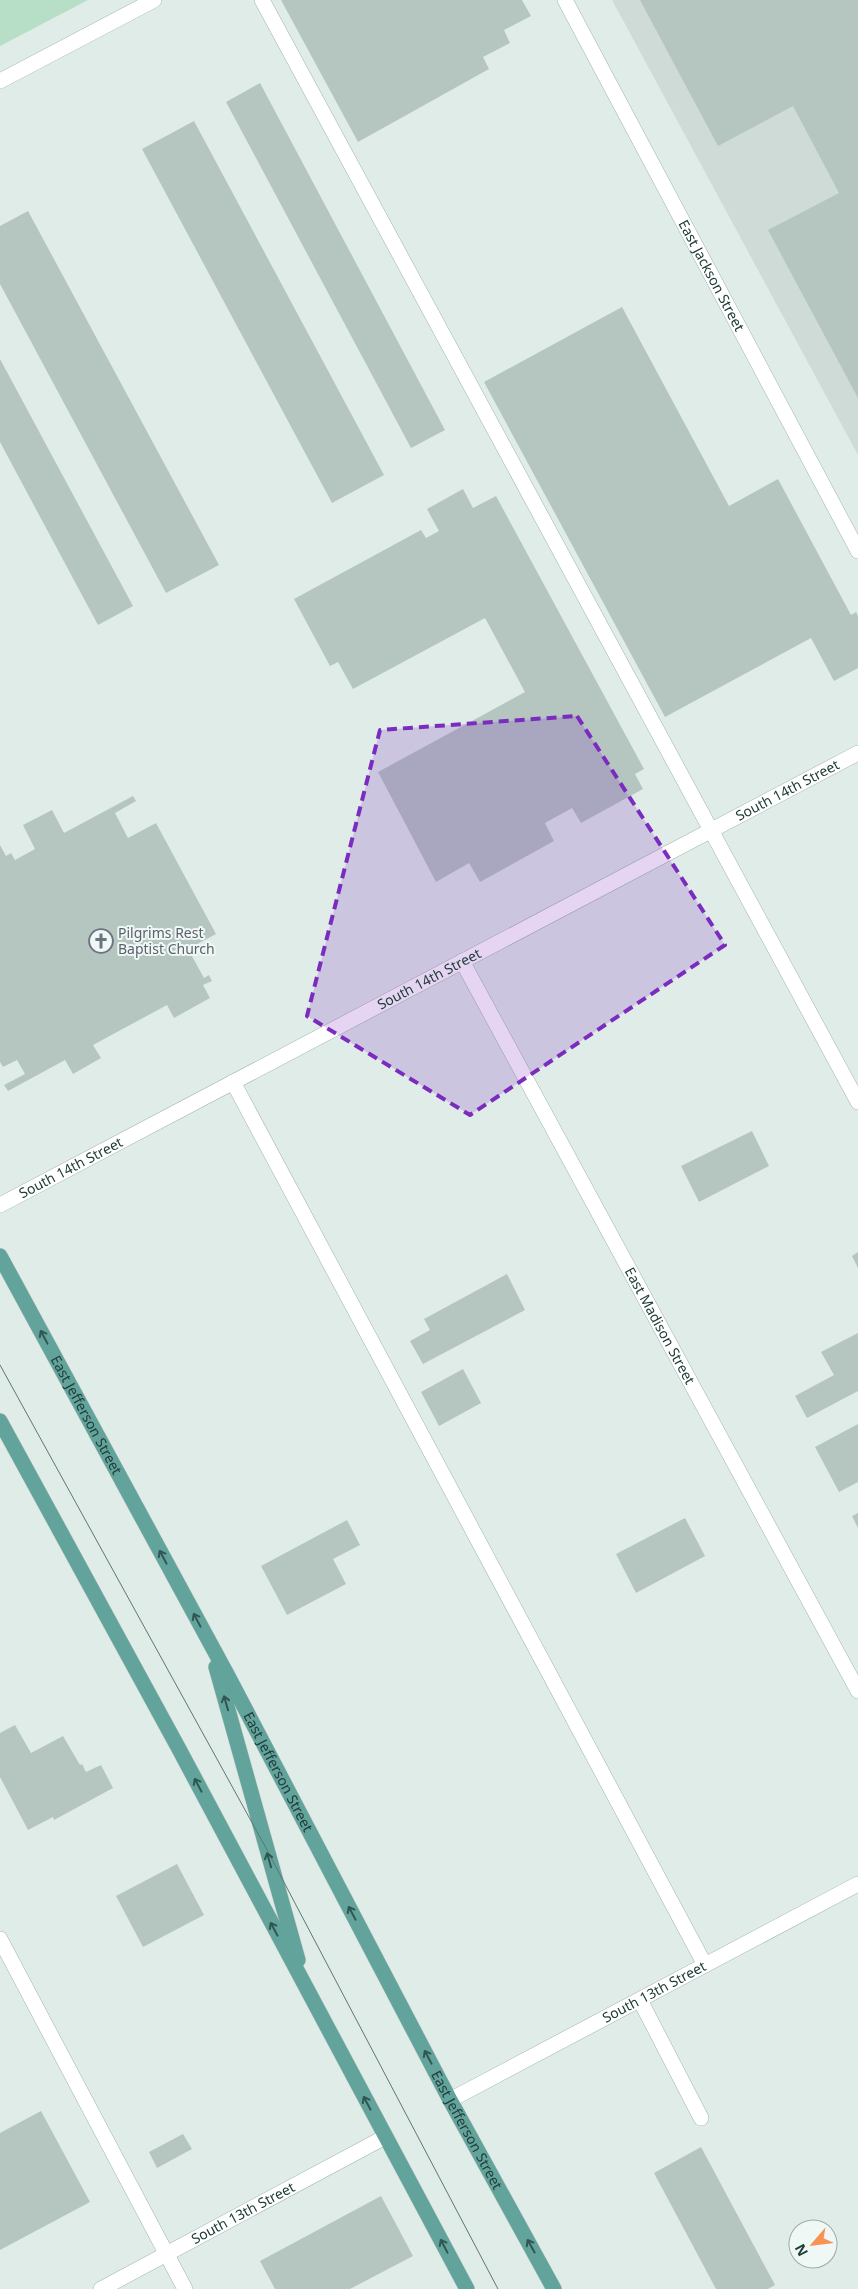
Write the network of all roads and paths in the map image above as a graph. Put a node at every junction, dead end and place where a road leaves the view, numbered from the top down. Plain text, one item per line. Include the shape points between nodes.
1 (154, 0) edge
2 (262, 0) edge
3 (565, 0) edge
4 (0, 81) edge
5 (858, 551) edge
6 (858, 753) edge
7 (712, 830) junction
8 (462, 961) junction
9 (233, 1082) junction
10 (858, 1102) edge
11 (0, 1205) edge
12 (0, 1256) edge
13 (0, 1421) edge
14 (208, 1641) junction
15 (858, 1691) edge
16 (858, 1884) edge
17 (0, 1939) edge
18 (705, 1965) junction
19 (307, 1990) junction
20 (640, 2000) junction
21 (450, 2100) junction
22 (701, 2118) dead end
23 (385, 2137) junction
24 (166, 2254) junction
25 (101, 2289) edge
26 (185, 2289) edge
27 (467, 2289) edge
28 (554, 2289) edge

1 - 4 street
2 - 7 street
3 - 5 street, East Jackson Street
6 - 7 street, South 14th Street
7 - 8 street, South 14th Street
7 - 10 street
8 - 9 street, South 14th Street
8 - 15 street, East Madison Street
9 - 11 street, South 14th Street
9 - 18 street
14 -> 12 main road, East Jefferson Street
19 -> 13 main road
19 -> 14 main road
21 -> 14 main road, East Jefferson Street
16 - 18 street, South 13th Street
17 - 24 street
18 - 20 street, South 13th Street
23 -> 19 main road
20 - 21 street, South 13th Street
20 - 22 street
28 -> 21 main road, East Jefferson Street
23 - 24 street, South 13th Street
27 -> 23 main road
24 - 25 street, South 13th Street
24 - 26 street

